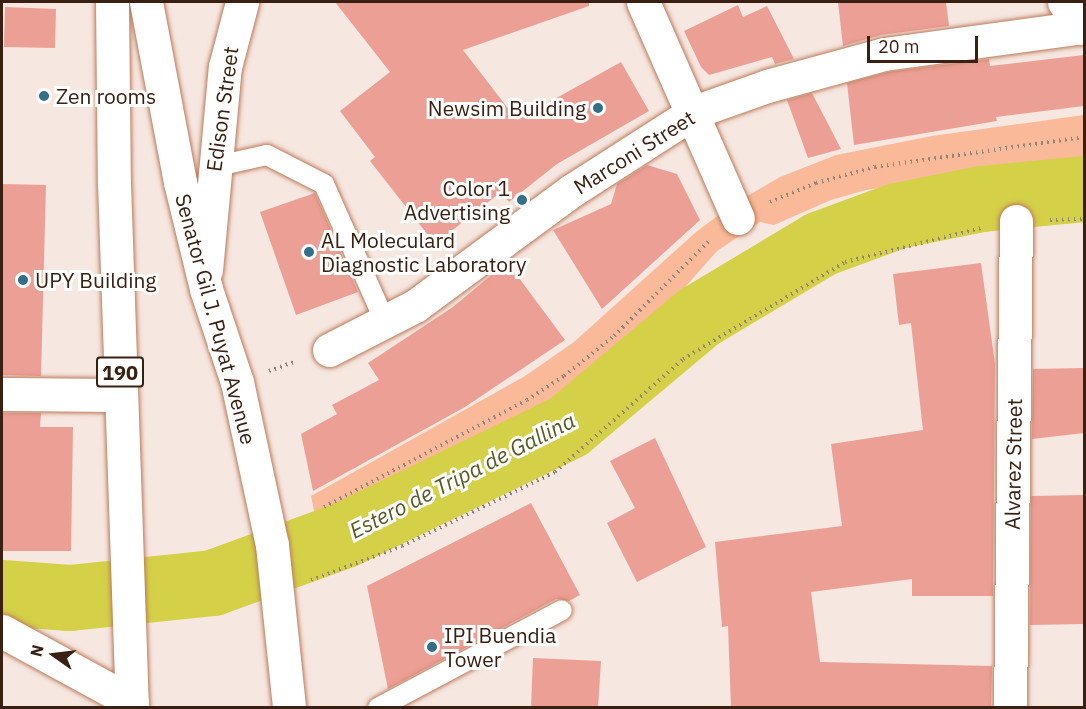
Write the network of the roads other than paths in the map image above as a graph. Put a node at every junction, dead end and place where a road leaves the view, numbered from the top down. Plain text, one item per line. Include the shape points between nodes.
1 (112, 2) edge
2 (147, 2) edge
3 (242, 2) edge
4 (643, 2) edge
5 (1064, 2) edge
6 (1084, 28) edge
7 (694, 112) junction
8 (213, 167) junction
9 (738, 218) dead end
10 (1016, 221) road end
11 (206, 290) junction
12 (386, 324) junction
13 (329, 350) dead end
14 (2, 394) edge
15 (121, 395) junction
16 (562, 610) dead end
17 (6, 635) edge
18 (132, 705) edge
19 (289, 708) edge
20 (378, 708) edge
21 (1010, 708) edge

1 - 15 street, 190
2 - 11 street, Senator Gil J. Puyat Avenue via 180,182
3 - 8 street, Edison Street via 225,67
4 - 7 street
5 - 6 street
6 - 7 street, Marconi Street via 884,54 767,86
7 - 9 street
7 - 12 street, Marconi Street via 572,191
8 - 11 street, Edison Street
8 - 12 lane via 267,155 324,184
10 - 21 street, Alvarez Street
11 - 19 street, Senator Gil J. Puyat Avenue via 237,382 267,526 279,596
12 - 13 street, Marconi Street
14 - 15 street
15 - 18 street, 190
16 - 20 lane
17 - 18 street

